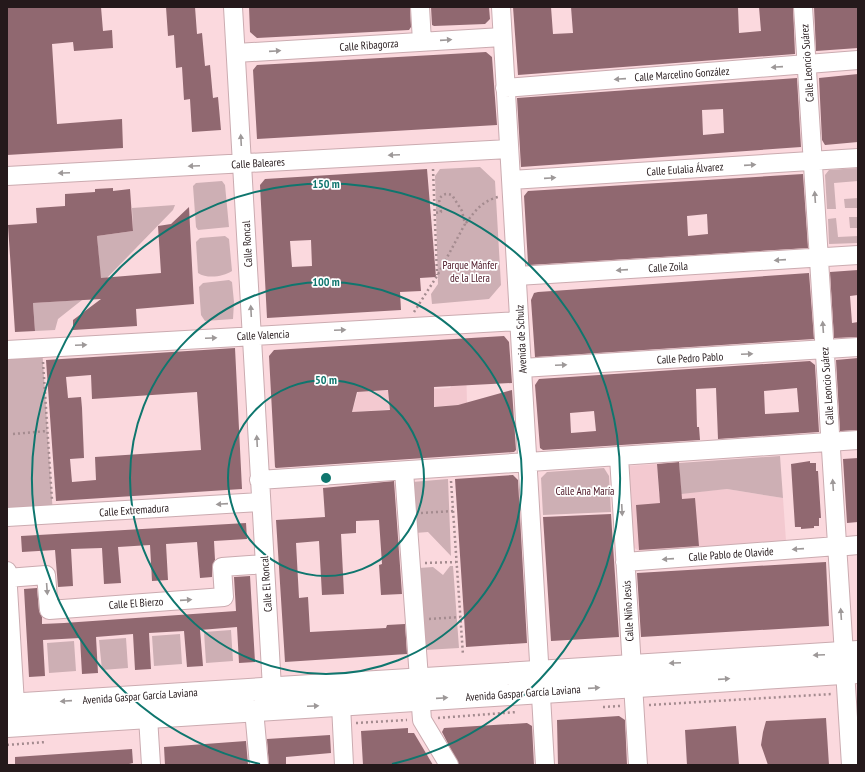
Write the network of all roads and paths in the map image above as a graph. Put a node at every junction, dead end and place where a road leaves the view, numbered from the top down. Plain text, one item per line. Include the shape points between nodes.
1 (233, 7) edge
2 (420, 7) edge
3 (501, 7) edge
4 (803, 7) edge
5 (502, 37) junction
6 (422, 42) junction
7 (236, 53) junction
8 (858, 60) edge
9 (807, 64) junction
10 (505, 88) junction
11 (509, 150) junction
12 (858, 158) edge
13 (813, 161) junction
14 (242, 163) junction
15 (433, 168) dead end
16 (7, 176) edge
17 (511, 188) junction
18 (435, 213) junction
19 (465, 224) junction
20 (858, 255) edge
21 (819, 258) junction
22 (437, 276) junction
23 (517, 276) junction
24 (413, 313) dead end
25 (519, 321) junction
26 (252, 336) junction
27 (42, 347) junction
28 (858, 348) edge
29 (7, 350) edge
30 (825, 350) junction
31 (522, 368) junction
32 (47, 431) junction
33 (13, 434) dead end
34 (858, 440) edge
35 (830, 442) junction
36 (619, 457) junction
37 (528, 463) junction
38 (404, 471) junction
39 (450, 477) dead end
40 (259, 480) junction
41 (260, 502) junction
42 (52, 505) dead end
43 (453, 511) junction
44 (407, 514) junction
45 (7, 517) edge
46 (847, 546) edge
47 (456, 562) junction
48 (625, 562) junction
49 (265, 564) junction
50 (410, 564) junction
51 (7, 571) edge
52 (7, 578) edge
53 (460, 618) junction
54 (414, 620) junction
55 (463, 655) dead end
56 (851, 662) edge
57 (632, 676) junction
58 (541, 681) junction
59 (272, 688) junction
60 (419, 689) junction
61 (11, 704) edge
62 (341, 705) junction
63 (254, 710) junction
64 (188, 714) junction
65 (148, 717) junction
66 (36, 724) junction
67 (7, 726) edge
68 (151, 765) edge
69 (259, 765) edge
70 (344, 765) edge
71 (449, 765) edge
72 (545, 765) edge
73 (638, 765) edge
74 (851, 765) edge

1 - 7 street, Calle Roncal
2 - 6 street
3 - 5 street, Avenida de Schulz
4 - 9 street, Calle Leoncio Suárez
6 -> 5 street, Calle Ribagorza
5 - 10 street, Avenida de Schulz
7 -> 6 street, Calle Ribagorza
14 -> 7 street, Calle Roncal
8 - 9 street, Calle Marcelino González
9 -> 10 street, Calle Marcelino González
9 - 13 street, Calle Leoncio Suárez
10 - 11 street, Avenida de Schulz
11 -> 14 street, Calle Baleares
11 - 17 street, Avenida de Schulz
12 - 13 street, Calle Eulalia Álvarez
17 -> 13 street, Calle Eulalia Álvarez
21 -> 13 street, Calle Leoncio Suárez
14 -> 16 street, Calle Baleares
26 -> 14 street, Calle Roncal
15 - 18 path
17 - 19 path via 488,200
17 - 23 street, Avenida de Schulz
18 - 19 path via 441,212 441,196 452,195 462,211
18 - 22 path
19 - 22 path
20 - 21 street, Calle Zoila
21 -> 23 street, Calle Zoila
30 -> 21 street, Calle Leoncio Suárez
22 - 24 path
23 - 25 street, Avenida de Schulz
26 -> 25 street, Calle Valencia
25 - 31 street, Avenida de Schulz
27 -> 26 street, Calle Valencia
40 -> 26 street, Calle Roncal
27 - 29 street, Calle Valencia
27 - 32 path
28 - 30 street, Calle Pedro Pablo
31 -> 30 street, Calle Pedro Pablo
30 - 35 street, Calle Leoncio Suárez
31 - 37 street, Avenida de Schulz
32 - 33 path
32 - 42 path
34 - 35 street
35 - 36 street
46 -> 35 street, Calle Leoncio Suárez
36 - 37 street
36 -> 48 street, Calle Niño Jesús
37 - 38 street
37 - 58 street, Avenida de Schulz
38 - 40 street
38 - 44 street
39 - 43 path
40 - 41 street, Calle El Roncal
41 -> 45 street, Calle Extremadura
41 - 49 street, Calle El Roncal
43 - 44 path
43 - 47 path
44 - 50 street
46 -> 48 street, Calle Pablo de Olavide
56 -> 46 street, Calle Leoncio Suárez
47 - 50 path
47 - 53 path
48 - 57 street, Calle Niño Jesús
52 -> 49 street, Calle El Bierzo via 46,575 49,610 224,597 222,567
49 - 59 street, Calle El Roncal
50 - 54 street
51 - 52 street
52 - 61 street
53 - 54 path
53 - 55 path
54 - 60 street
56 - 57 main road, Avenida Gaspar García Laviana
56 - 74 street, Calle Leoncio Suárez
57 - 58 main road, Avenida Gaspar García Laviana
57 - 73 street, Calle Niño Jesús
58 - 60 main road, Avenida Gaspar García Laviana
58 - 72 street, Avenida de Schulz
59 - 60 main road, Avenida Gaspar García Laviana
59 -> 61 main road, Avenida Gaspar García Laviana
59 - 64 street, Avenida Gaspar García Laviana via 270,695 263,698 198,706
60 - 62 main road, Avenida Gaspar García Laviana
60 - 71 street via 422,720
61 - 66 street
63 -> 62 main road, Avenida Gaspar García Laviana
62 - 70 street
63 - 64 main road, Avenida Gaspar García Laviana
63 - 69 street
64 - 65 main road, Avenida Gaspar García Laviana
65 - 66 main road, Avenida Gaspar García Laviana
65 - 68 street
66 - 67 main road, Avenida Gaspar García Laviana

